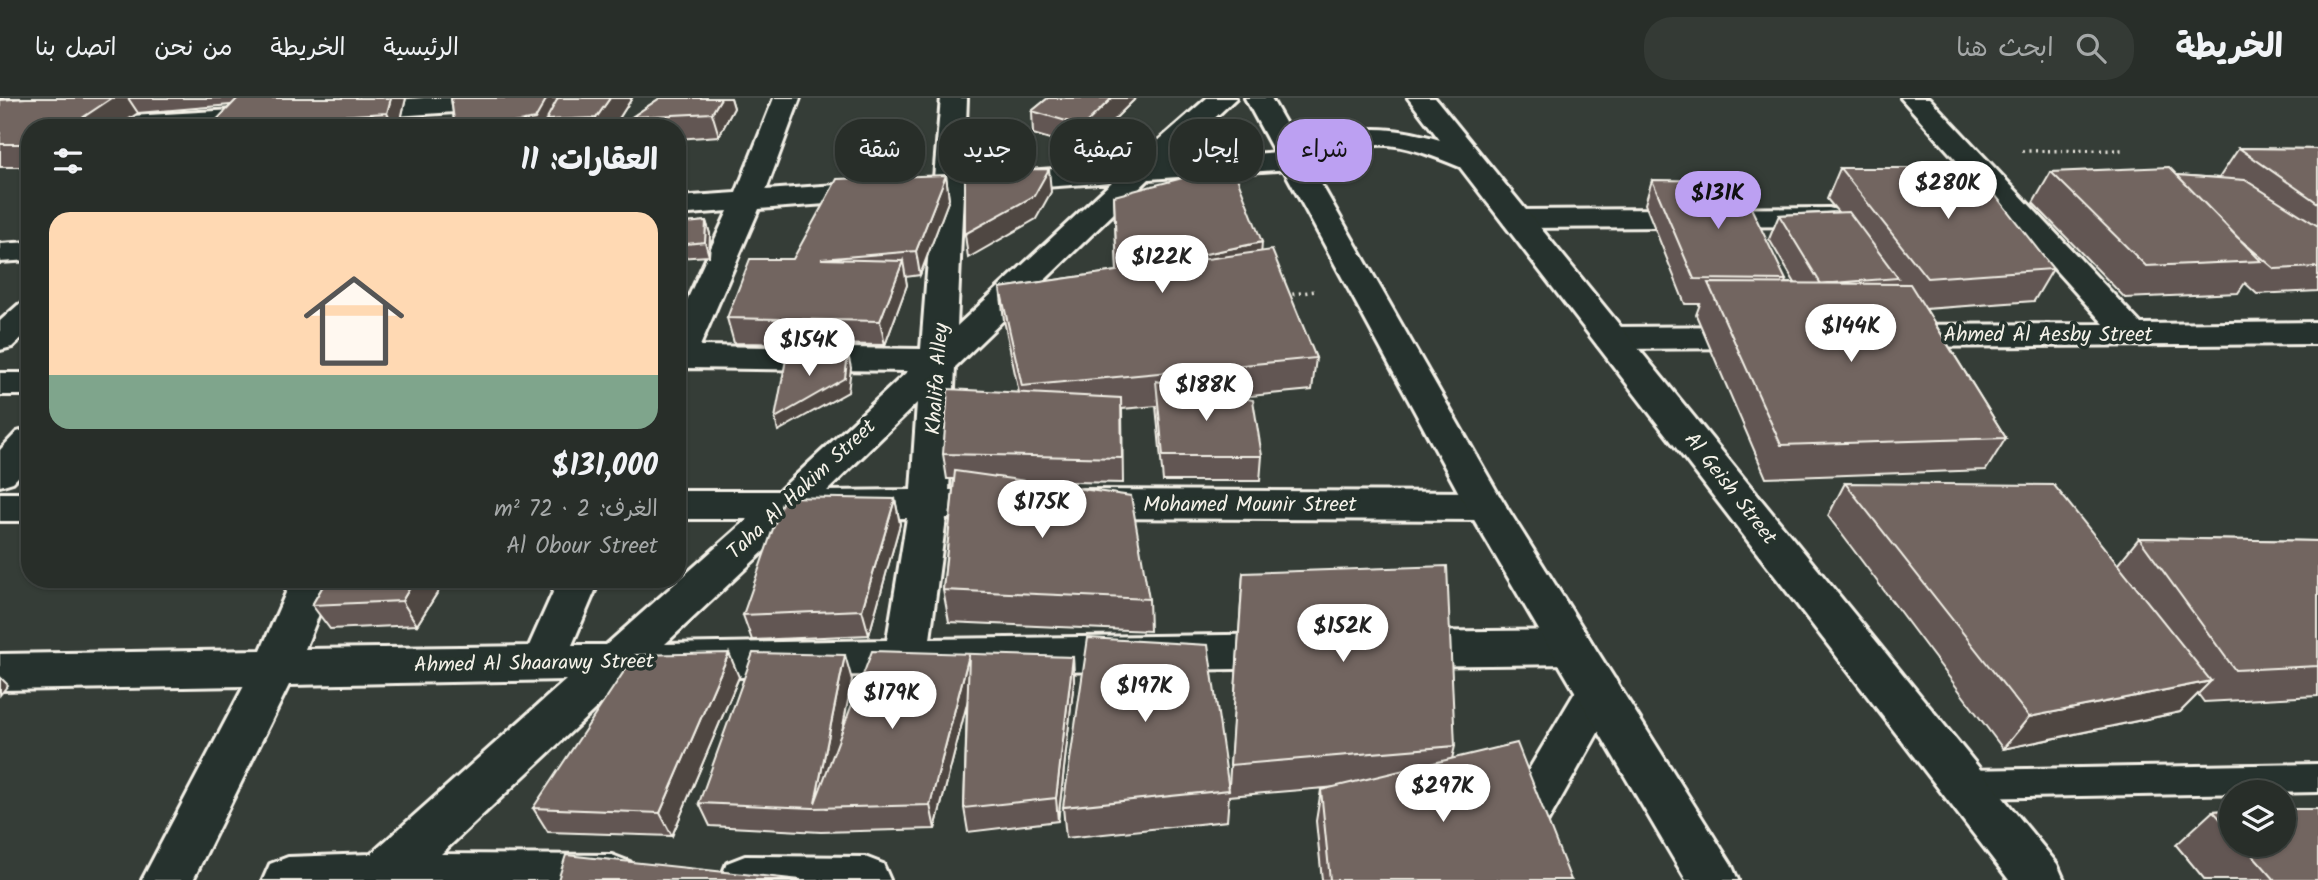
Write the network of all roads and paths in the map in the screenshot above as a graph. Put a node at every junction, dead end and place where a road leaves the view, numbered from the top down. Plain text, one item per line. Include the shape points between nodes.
1 (545, 98) edge
2 (786, 98) edge
3 (954, 98) edge
4 (1223, 98) edge
5 (1258, 98) edge
6 (1421, 98) edge
7 (1914, 98) edge
8 (435, 111) edge
9 (325, 113) edge
10 (298, 114) edge
11 (214, 119) edge
12 (1277, 133) edge
13 (1372, 138) edge
14 (2126, 150) dead end
15 (1963, 151) junction
16 (1156, 158) edge
17 (1470, 161) junction
18 (1156, 171) edge
19 (1277, 171) edge
20 (1050, 179) edge
21 (1129, 182) edge
22 (1304, 182) edge
23 (950, 187) junction
24 (748, 200) junction
25 (686, 205) edge
26 (1927, 216) edge
27 (2022, 216) junction
28 (1858, 217) edge
29 (1516, 219) junction
30 (21, 252) edge
31 (0, 253) edge
32 (1362, 284) junction
33 (1280, 296) edge
34 (690, 305) edge
35 (21, 320) edge
36 (686, 323) edge
37 (2318, 332) edge
38 (2132, 334) junction
39 (1788, 336) edge
40 (1857, 336) edge
41 (1610, 338) junction
42 (0, 339) edge
43 (686, 359) edge
44 (939, 360) junction
45 (0, 384) edge
46 (21, 384) edge
47 (21, 451) edge
48 (0, 473) edge
49 (790, 503) junction
50 (929, 503) junction
51 (686, 505) edge
52 (1486, 506) junction
53 (0, 507) edge
54 (21, 508) edge
55 (309, 588) edge
56 (576, 588) edge
57 (1572, 647) junction
58 (906, 657) junction
59 (543, 663) junction
60 (615, 663) junction
61 (275, 669) junction
62 (0, 672) edge
63 (1599, 692) junction
64 (2318, 778) edge
65 (1963, 784) junction
66 (379, 879) edge
67 (683, 879) edge
68 (167, 880) edge
69 (288, 880) edge
70 (865, 880) edge
71 (1488, 880) edge
72 (1713, 880) edge
73 (2039, 880) edge

1 - 8 street
2 - 24 street
3 - 23 street, Khalifa Alley
4 - 16 street, Taha Al Hakim Street
5 - 12 street
6 - 17 street, Al Geish Street
7 - 15 street
8 - 9 street
10 - 11 street
13 - 17 street via 1412,140
14 - 15 path
15 - 27 street
17 - 29 street, Al Geish Street
18 - 19 street
20 - 23 street
21 - 44 street, Taha Al Hakim Street
22 - 32 street
23 - 24 street
23 - 44 street, Khalifa Alley
24 - 25 street
24 - 34 street
26 - 27 street
27 - 38 street
28 - 29 street
29 - 41 street, Al Geish Street
30 - 31 street
32 - 33 path
32 - 52 street
34 - 36 street
35 - 42 street
37 - 38 street, Ahmed Al Aesby Street
38 - 40 street, Ahmed Al Aesby Street
39 - 41 street
41 - 65 street, Al Geish Street
43 - 44 street
44 - 49 street, Taha Al Hakim Street
44 - 50 street, Khalifa Alley
45 - 46 street
47 - 48 street
49 - 50 street, Mohamed Mounir Street
49 - 51 street, Mohamed Mounir Street
49 - 60 street, Taha Al Hakim Street
50 - 52 street, Mohamed Mounir Street
50 - 58 street, Khalifa Alley
52 - 57 street
53 - 54 street
55 - 61 street
56 - 59 street
57 - 58 street, Ahmed Al Shaarawy Street
57 - 63 street
58 - 60 street, Ahmed Al Shaarawy Street
59 - 60 street, Ahmed Al Shaarawy Street
59 - 61 street, Ahmed Al Shaarawy Street
60 - 66 street, Taha Al Hakim Street
61 - 62 street, Ahmed Al Shaarawy Street
61 - 68 street
63 - 71 street
63 - 72 street
64 - 65 lane
65 - 73 street, Al Geish Street
66 - 67 street
66 - 69 street
67 - 70 street

